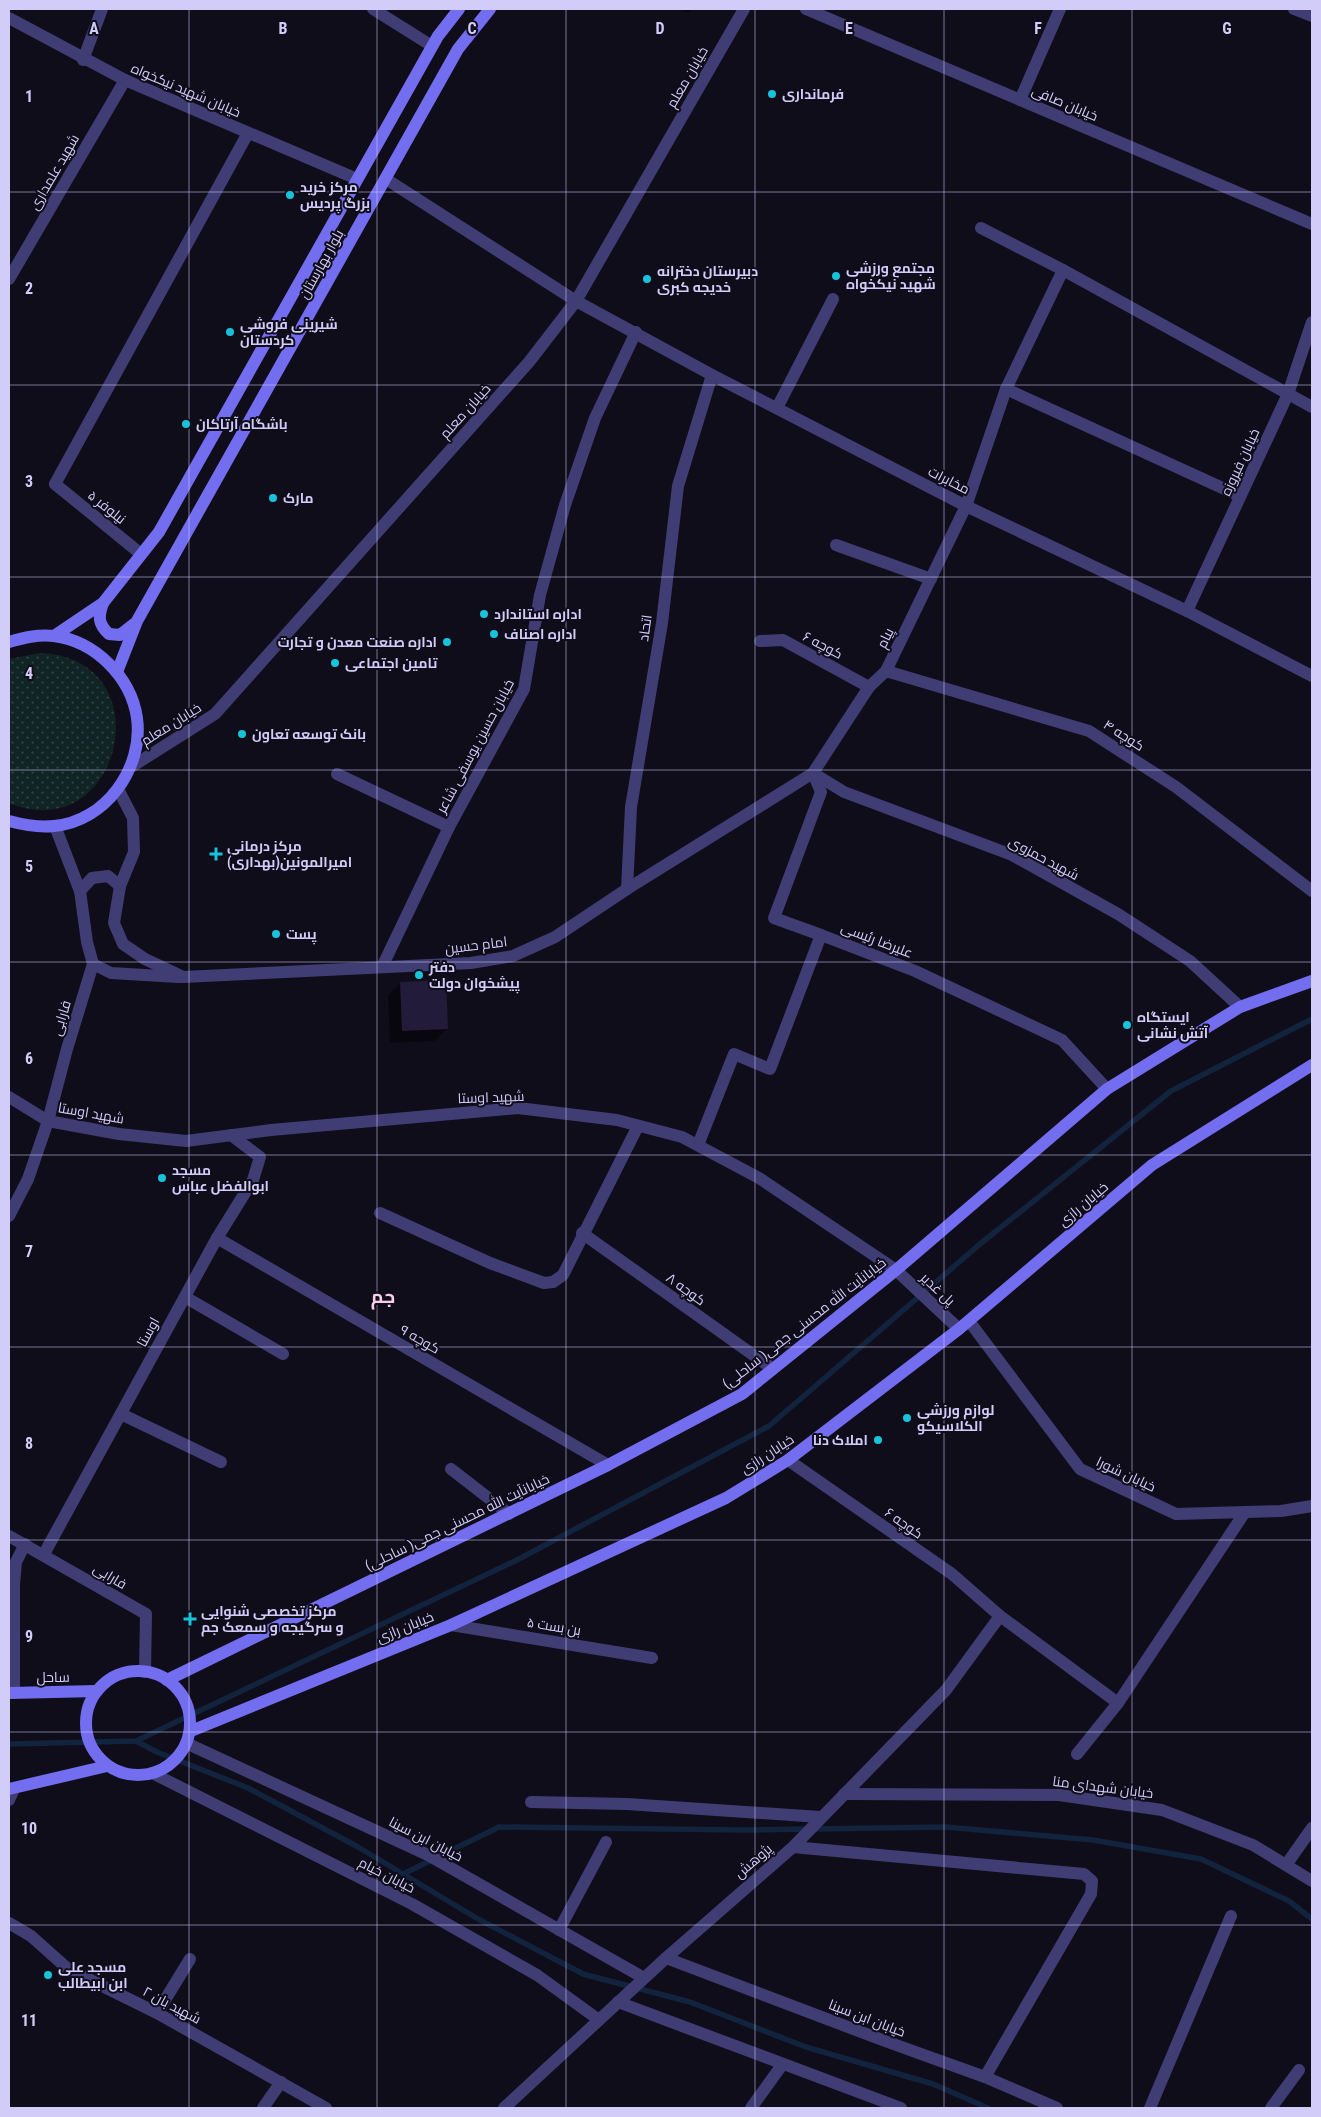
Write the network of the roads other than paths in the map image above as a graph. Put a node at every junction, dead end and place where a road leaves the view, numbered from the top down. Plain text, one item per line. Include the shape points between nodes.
1 (102, 9) edge
2 (373, 9) edge
3 (460, 9) edge
4 (490, 9) edge
5 (744, 9) edge
6 (806, 9) edge
7 (1060, 9) edge
8 (1294, 9) edge
9 (1312, 16) edge
10 (9, 18) edge
11 (432, 46) junction
12 (82, 60) junction
13 (125, 80) junction
14 (1020, 100) junction
15 (248, 132) junction
16 (357, 179) junction
17 (386, 179) junction
18 (1312, 224) edge
19 (981, 228) dead end
20 (1063, 270) junction
21 (9, 279) edge
22 (833, 299) dead end
23 (576, 301) junction
24 (1312, 322) edge
25 (636, 332) junction
26 (712, 375) junction
27 (1006, 390) junction
28 (1288, 394) junction
29 (1312, 407) edge
30 (777, 408) junction
31 (1240, 496) junction
32 (966, 506) junction
33 (836, 545) dead end
34 (142, 554) junction
35 (931, 579) junction
36 (103, 603) junction
37 (1187, 611) junction
38 (137, 621) junction
39 (54, 636) junction
40 (760, 641) dead end
41 (9, 642) edge
42 (886, 671) junction
43 (117, 672) junction
44 (1312, 676) edge
45 (870, 687) junction
46 (131, 767) junction
47 (813, 773) junction
48 (337, 774) dead end
49 (118, 789) junction
50 (9, 821) edge
51 (55, 826) junction
52 (449, 827) junction
53 (1311, 885) edge
54 (120, 886) junction
55 (627, 889) junction
56 (80, 890) junction
57 (821, 935) junction
58 (93, 964) junction
59 (382, 967) junction
60 (183, 977) junction
61 (1312, 981) edge
62 (1240, 1007) junction
63 (1312, 1065) edge
64 (1107, 1089) junction
65 (9, 1097) edge
66 (48, 1121) junction
67 (638, 1126) junction
68 (231, 1135) junction
69 (698, 1145) junction
70 (380, 1213) dead end
71 (9, 1216) edge
72 (582, 1233) junction
73 (217, 1238) junction
74 (896, 1270) junction
75 (185, 1297) junction
76 (964, 1325) junction
77 (283, 1354) dead end
78 (773, 1370) junction
79 (121, 1414) junction
80 (788, 1460) junction
81 (222, 1462) dead end
82 (608, 1465) junction
83 (451, 1469) dead end
84 (1312, 1506) edge
85 (1245, 1512) junction
86 (509, 1514) junction
87 (9, 1536) edge
88 (25, 1544) junction
89 (44, 1554) junction
90 (1000, 1616) junction
91 (451, 1624) junction
92 (652, 1658) dead end
93 (145, 1672) junction
94 (167, 1680) junction
95 (97, 1691) junction
96 (11, 1693) edge
97 (1118, 1703) junction
98 (188, 1737) junction
99 (1077, 1754) dead end
100 (108, 1766) junction
101 (157, 1770) junction
102 (10, 1793) edge
103 (844, 1794) junction
104 (531, 1802) dead end
105 (819, 1818) junction
106 (1312, 1828) edge
107 (606, 1842) dead end
108 (796, 1843) junction
109 (1286, 1865) junction
110 (1312, 1881) edge
111 (1231, 1916) dead end
112 (9, 1922) edge
113 (559, 1930) junction
114 (666, 1958) junction
115 (190, 1959) dead end
116 (644, 1978) junction
117 (618, 2002) junction
118 (157, 2013) junction
119 (599, 2020) junction
120 (782, 2064) junction
121 (1298, 2070) dead end
122 (985, 2077) junction
123 (281, 2082) junction
124 (263, 2108) edge
125 (326, 2108) edge
126 (504, 2108) edge
127 (751, 2108) edge
128 (901, 2108) edge
129 (1057, 2108) edge
130 (1150, 2108) edge
131 (1271, 2108) edge

1 - 12 street
2 - 11 street
3 - 11 main road, بلوار بهارستان
4 - 17 main road, بلوار بهارستان via 458,49
5 - 23 street, خیابان معلم
6 - 14 street, خیابان صافی
7 - 14 street
8 - 9 street
10 - 12 street, خیابان شهید نیکخواه
11 - 16 main road, بلوار بهارستان
12 - 13 street, خیابان شهید نیکخواه
13 - 15 street, خیابان شهید نیکخواه
13 - 21 street, شهید علمداری
14 - 18 street, خیابان صافی
15 - 16 street, خیابان شهید نیکخواه
15 - 34 street, نیلوفر ۵ via 54,484
16 - 34 main road, بلوار بهارستان via 159,532
17 - 23 street, مخابرات
17 - 38 main road, بلوار بهارستان
19 - 20 street
20 - 27 street, پیام
20 - 28 street
22 - 30 street
23 - 25 street, مخابرات
23 - 46 street, خیابان معلم via 529,362 215,714
24 - 28 street, خیابان فیروزه
25 - 26 street, مخابرات
25 - 52 street, خیابان حسین یوسفی شاعر via 595,418 565,505 540,596 524,689
26 - 30 street, مخابرات
26 - 55 street, اتحاد via 678,486 662,623 631,807
27 - 31 street
27 - 32 street, پیام
28 - 29 street
28 - 31 street, خیابان فیروزه
30 - 32 street, مخابرات
31 - 37 street, خیابان فیروزه
32 - 35 street, پیام
32 - 37 street, مخابرات
33 - 35 street
34 - 36 main road, بلوار بهارستان
35 - 42 street, پیام
36 - 38 main road via 98,617 109,634 120,635
36 - 39 main road, بلوار بهارستان
37 - 44 street, مخابرات
38 - 43 main road, بلوار بهارستان
39 - 41 main road via 29,636
39 - 43 main road via 78,642 100,654
40 - 45 street, کوچه ۶ via 783,640
42 - 45 street, پیام
42 - 53 street, کوچه ۴ via 1090,731 1176,787
43 - 46 main road via 130,694 137,718 137,743
45 - 47 street, پیام
46 - 49 main road
47 - 55 street, امام حسین
47 - 57 street via 821,792 774,918
47 - 62 street, شهید حمزوی via 844,792 1012,856 1118,914 1190,961
48 - 52 street
49 - 51 main road via 101,807 79,820
49 - 54 street via 133,818 134,852
50 - 51 main road via 30,826
51 - 56 street
52 - 59 street, خیابان حسین یوسفی شاعر
54 - 56 street via 108,876 92,878
54 - 60 street via 114,923 123,944 145,959
55 - 59 street, امام حسین via 555,937 513,956 471,963
56 - 58 street via 86,942
57 - 64 street, علیرضا رئیسی via 915,970 1062,1040
57 - 69 street, علیرضا رئیسی via 770,1069 734,1054
58 - 60 street, امام حسین via 111,973
58 - 66 street, فارابی
59 - 60 street, امام حسین
61 - 62 main road, خیابانآیت الله محسنی جمی( ساحلی)
62 - 64 main road, خیابانآیت الله محسنی جمی( ساحلی)
63 - 76 main road, خیابان رازی via 1152,1165
64 - 74 main road, خیابانآیت الله محسنی جمی( ساحلی)
65 - 66 street
66 - 68 street, شهید اوستا via 119,1134 186,1141
66 - 71 street, فارابی via 28,1179
67 - 68 street, شهید اوستا via 617,1120 518,1108
67 - 69 street, شهید اوستا via 682,1137
67 - 72 street
68 - 73 street, اوستا via 260,1157 253,1180
69 - 74 street, شهید اوستا via 759,1178
70 - 72 street via 490,1263 544,1283 553,1282 563,1275
72 - 78 street, کوچه ۸
73 - 75 street, اوستا
73 - 82 street, کوچه ۹
74 - 76 street, پل غدیر
74 - 78 main road, خیابانآیت الله محسنی جمی( ساحلی)
75 - 77 street
75 - 79 street, اوستا
76 - 80 main road, خیابان رازی
76 - 85 street, خیابان شورا via 1080,1469 1176,1514
78 - 82 main road, خیابانآیت الله محسنی جمی( ساحلی) via 742,1394
79 - 81 street
79 - 89 street, اوستا
80 - 90 street, کوچه ۶ via 952,1574
80 - 91 main road, خیابان رازی via 726,1498
82 - 86 main road, خیابانآیت الله محسنی جمی( ساحلی)
83 - 86 street
84 - 85 street, خیابان شورا via 1281,1512
85 - 97 street
86 - 94 main road, خیابانآیت الله محسنی جمی( ساحلی)
87 - 88 street, فارابی
88 - 89 street, فارابی
88 - 96 street via 16,1562
89 - 93 street, فارابی via 146,1614
90 - 97 street, کوچه ۶
90 - 103 street, پژوهش via 946,1690
91 - 92 street, بن بست ۵
91 - 98 main road, خیابان رازی
93 - 94 main road
93 - 95 main road via 122,1673
94 - 98 main road via 183,1695 189,1707
95 - 96 main road, ساحل
95 - 100 main road via 89,1704 85,1725 98,1758
97 - 99 street
98 - 101 main road via 172,1762
98 - 113 street, خیابان ابن سینا via 428,1855
100 - 101 main road via 129,1774
100 - 102 main road
101 - 119 street, خیابان خیام via 412,1904 537,1975
103 - 105 street, پژوهش
103 - 109 street, خیابان شهدای منا via 1059,1795 1162,1810 1253,1845
104 - 105 street via 627,1804
105 - 108 street, پژوهش
106 - 109 street
107 - 113 street
108 - 114 street, پژوهش
108 - 122 street via 1084,1874 1092,1881 1091,1894
109 - 110 street, خیابان شهدای منا
111 - 130 street
112 - 118 street, شهید بان ۲ via 31,1936 68,1969
113 - 116 street, خیابان ابن سینا
114 - 116 street, پژوهش
114 - 122 street, خیابان ابن سینا
115 - 118 street
116 - 117 street, پژوهش
117 - 119 street, پژوهش
117 - 120 street
118 - 123 street, شهید بان ۲
119 - 126 street, پژوهش
120 - 127 street
120 - 128 street
121 - 131 street
122 - 129 street, خیابان ابن سینا
123 - 124 street
123 - 125 street, شهید بان ۲

